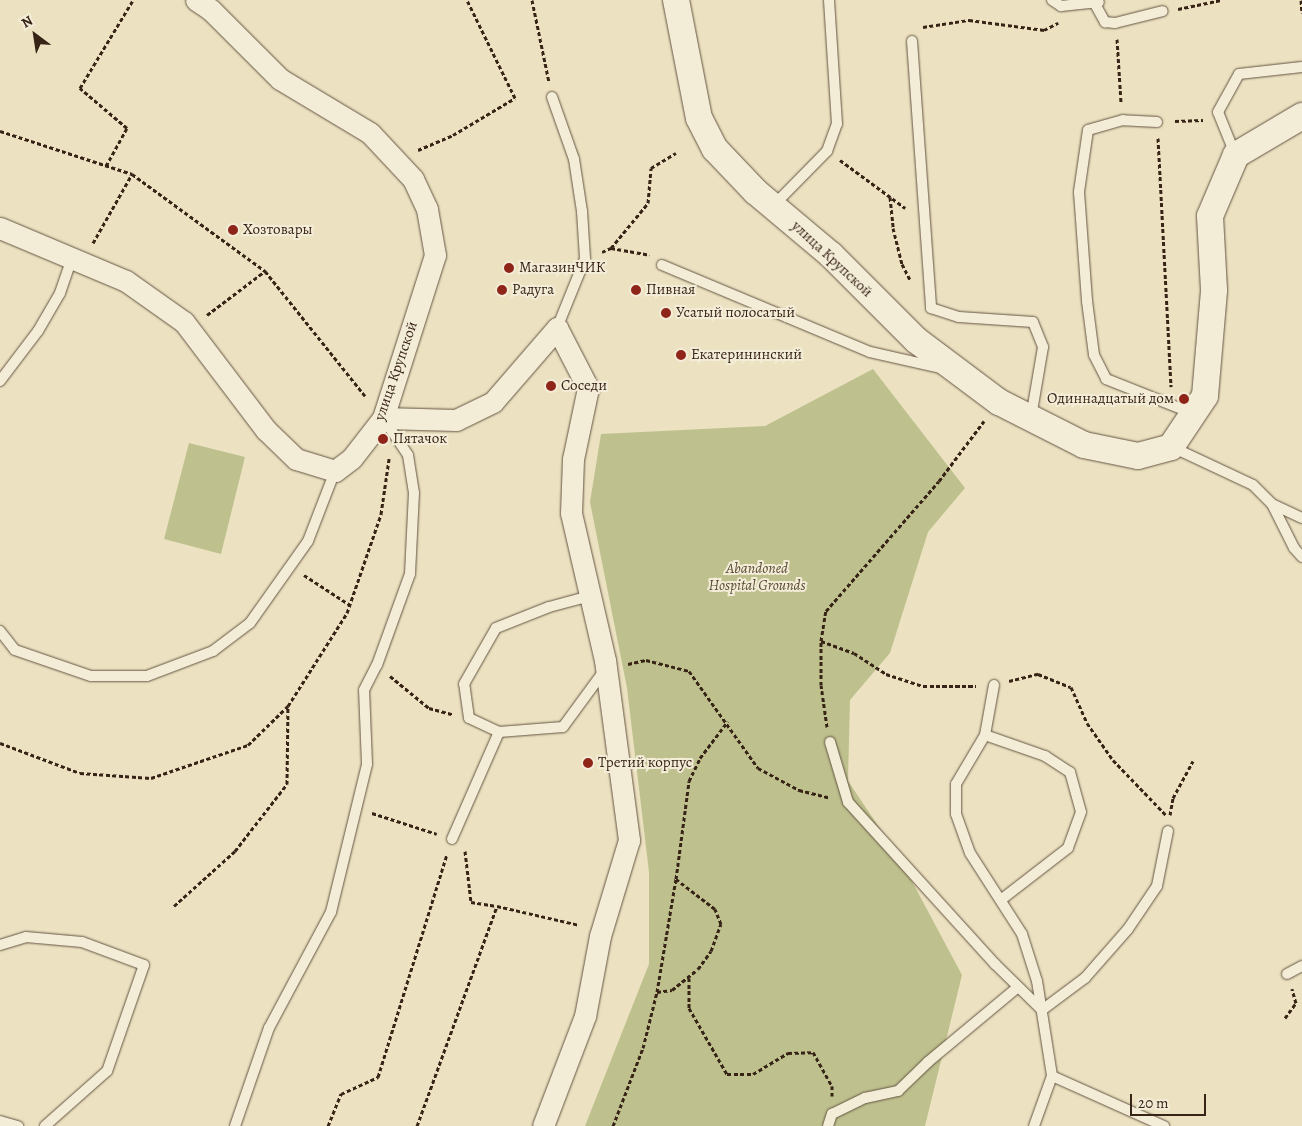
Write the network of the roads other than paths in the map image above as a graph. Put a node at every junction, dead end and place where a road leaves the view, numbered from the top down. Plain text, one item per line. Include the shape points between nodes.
1 (196, 0) edge
2 (676, 0) edge
3 (829, 0) edge
4 (1052, 0) edge
5 (1099, 1) edge
6 (1163, 12) road end
7 (912, 41) road end
8 (1302, 67) edge
9 (552, 97) road end
10 (1302, 116) edge
11 (1157, 122) road end
12 (1236, 155) junction
13 (773, 206) junction
14 (0, 228) edge
15 (77, 261) junction
16 (662, 265) dead end
17 (557, 328) junction
18 (959, 373) junction
19 (0, 380) edge
20 (1183, 410) junction
21 (1031, 418) junction
22 (388, 426) junction
23 (1171, 447) junction
24 (335, 471) junction
25 (1272, 504) junction
26 (1302, 518) edge
27 (1302, 556) edge
28 (590, 596) junction
29 (0, 632) edge
30 (606, 668) junction
31 (994, 685) road end
32 (499, 732) junction
33 (984, 735) junction
34 (830, 742) road end
35 (1168, 831) dead end
36 (452, 839) road end
37 (1002, 899) junction
38 (0, 945) edge
39 (1302, 966) edge
40 (1287, 974) road end
41 (1018, 987) junction
42 (1042, 1010) junction
43 (1052, 1076) junction
44 (0, 1121) edge
45 (18, 1126) edge
46 (45, 1126) edge
47 (235, 1126) edge
48 (543, 1126) edge
49 (828, 1126) edge
50 (1034, 1126) edge
51 (1164, 1126) edge

1 - 22 street, улица Крупской via 211,10 280,79 370,133 413,179 427,209 435,255
2 - 13 street, улица Крупской via 699,118 715,149
3 - 13 lane via 837,124 828,151
4 - 5 lane via 1060,6
5 - 6 lane via 1106,22 1116,23
7 - 21 lane via 931,308 959,317 1033,322 1043,347
8 - 12 lane via 1239,74 1218,112
9 - 17 lane via 574,159 585,258
10 - 12 street
11 - 20 lane via 1123,120 1088,130 1079,192 1094,355 1106,379
12 - 20 street via 1210,216 1214,290 1205,396
13 - 18 street, улица Крупской via 831,255 916,340
14 - 15 street
15 - 19 lane via 38,331
15 - 24 street via 126,281 184,322 266,430 296,459
16 - 18 lane via 870,352
17 - 22 street via 492,402 456,420
17 - 28 street via 588,388 573,459 571,513
18 - 21 street, улица Крупской via 999,402
20 - 23 street
21 - 23 street, улица Крупской via 1084,445 1138,456
22 - 24 street, улица Крупской
22 - 47 lane via 408,455 414,493 410,574 377,665 364,690 367,764 331,912 269,1028
23 - 25 lane via 1253,485
24 - 29 lane via 308,541 250,624 213,651 147,676 91,676 15,650
25 - 26 lane
25 - 27 lane via 1294,548
28 - 30 street
28 - 32 lane via 549,607 496,628 464,684 469,718
30 - 32 lane via 564,727
30 - 48 street via 629,840 601,930 586,1016
31 - 33 lane
32 - 36 lane
33 - 37 lane via 956,784 956,814 970,853
33 - 37 lane via 1045,756 1070,772 1081,812 1068,848
34 - 41 lane via 848,802
35 - 42 lane via 1157,886 1128,929 1085,978
37 - 42 lane via 1022,934
38 - 46 lane via 26,937 82,942 144,964 107,1070
39 - 40 lane
41 - 42 lane
41 - 49 lane via 898,1091 865,1098 832,1114
42 - 43 lane
43 - 50 lane
43 - 51 lane
44 - 45 lane

